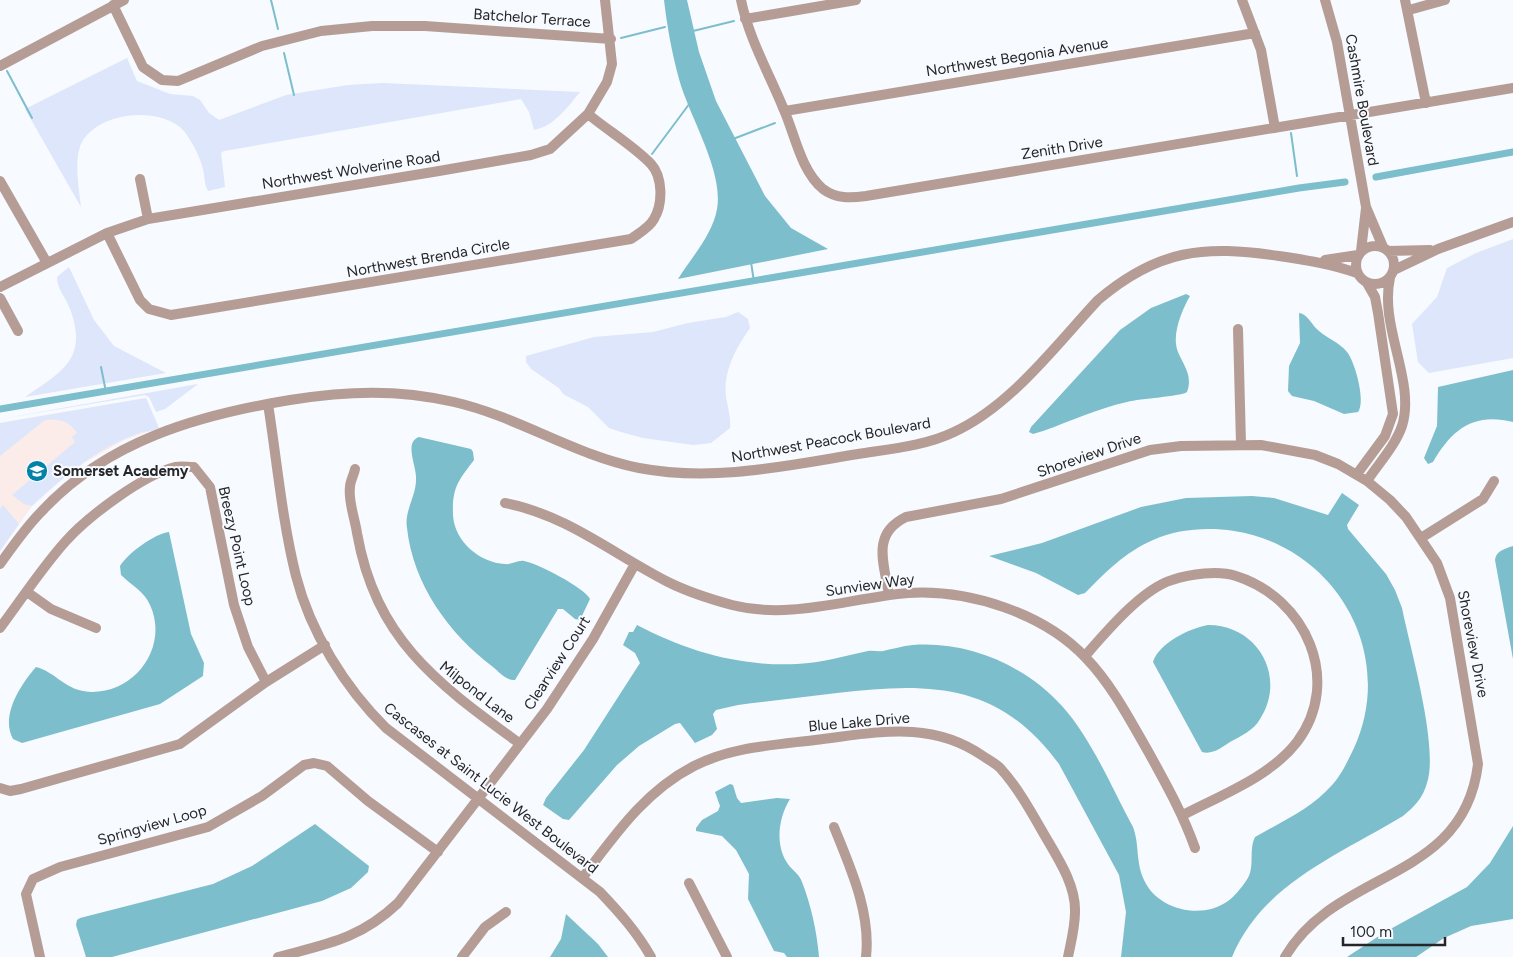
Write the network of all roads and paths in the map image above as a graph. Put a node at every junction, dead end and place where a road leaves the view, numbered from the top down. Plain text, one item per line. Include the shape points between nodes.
1 (124, 0) edge
2 (605, 0) edge
3 (741, 0) edge
4 (1242, 0) edge
5 (1325, 0) edge
6 (1445, 0) edge
7 (850, 1) edge
8 (1407, 5) edge
9 (113, 6) junction
10 (745, 19) junction
11 (1255, 33) junction
12 (610, 39) junction
13 (0, 66) edge
14 (1513, 88) edge
15 (1426, 103) junction
16 (785, 111) junction
17 (588, 114) junction
18 (1350, 116) junction
19 (1275, 128) junction
20 (140, 179) dead end
21 (0, 181) edge
22 (1366, 207) junction
23 (148, 219) junction
24 (1513, 222) edge
25 (107, 233) junction
26 (1386, 249) junction
27 (1438, 249) junction
28 (1360, 253) junction
29 (1308, 260) junction
30 (47, 263) junction
31 (1357, 273) junction
32 (1392, 274) junction
33 (1367, 283) junction
34 (0, 287) edge
35 (0, 298) edge
36 (1238, 329) dead end
37 (18, 331) dead end
38 (1395, 349) junction
39 (1384, 351) junction
40 (268, 404) junction
41 (1241, 444) junction
42 (355, 469) dead end
43 (1357, 474) junction
44 (1367, 480) junction
45 (1494, 482) dead end
46 (505, 502) dead end
47 (1421, 538) junction
48 (0, 564) edge
49 (635, 564) junction
50 (27, 592) junction
51 (889, 595) junction
52 (0, 628) edge
53 (96, 628) dead end
54 (324, 645) junction
55 (1085, 656) junction
56 (266, 682) junction
57 (519, 743) junction
58 (0, 788) edge
59 (479, 798) junction
60 (1183, 815) junction
61 (834, 827) dead end
62 (1195, 848) dead end
63 (438, 852) junction
64 (583, 877) junction
65 (689, 883) dead end
66 (506, 912) dead end
67 (40, 957) edge
68 (278, 957) edge
69 (462, 957) edge
70 (650, 957) edge
71 (727, 957) edge
72 (866, 957) edge
73 (1068, 957) edge
74 (1285, 957) edge

1 - 9 street
2 - 12 street, Northwest Wolverine Road
3 - 10 street, Zenith Drive
4 - 11 street
5 - 18 street, Cashmire Boulevard via 1338,42
6 - 8 street
7 - 10 street
8 - 15 street
9 - 12 street, Batchelor Terrace via 143,67 162,80 178,81 262,46 321,31 372,26 425,26
9 - 13 street
10 - 16 street, Zenith Drive
11 - 16 street, Northwest Begonia Avenue
11 - 19 street via 1265,68
12 - 17 street, Northwest Wolverine Road via 612,64 607,82
14 - 15 street, Zenith Drive
15 - 18 street, Zenith Drive
16 - 19 street, Zenith Drive via 813,179 823,189 845,198
17 - 23 street, Northwest Wolverine Road via 550,149 531,155
17 - 25 street, Northwest Brenda Circle via 652,165 659,182 661,202 654,219 645,230 631,238 171,315 149,309 140,300
18 - 19 street, Zenith Drive
18 - 22 street, Cashmire Boulevard
20 - 23 street
21 - 30 street
22 - 26 street, Cashmire Boulevard
22 - 28 street, Cashmire Boulevard
23 - 25 street, Northwest Wolverine Road
24 - 27 street
25 - 30 street, Northwest Wolverine Road
26 - 27 street
26 - 28 street via 1371,246
26 - 32 street via 1392,255
27 - 32 street
28 - 29 street, Northwest Peacock Boulevard
28 - 31 street via 1355,266
29 - 31 street, Northwest Peacock Boulevard
29 - 40 street, Northwest Peacock Boulevard via 1222,250 1199,250 1174,256 1131,275 1112,288 1012,392 992,410 952,434 919,444 748,472 683,473 640,468 586,453 494,412 415,395 349,392
30 - 34 street, Northwest Wolverine Road
31 - 33 street
32 - 33 street via 1380,284
32 - 38 street via 1386,302
33 - 39 street via 1375,297
35 - 37 street
36 - 41 street
38 - 39 street
38 - 44 street via 1404,399 1404,419 1395,440
39 - 43 street via 1393,414 1385,436
40 - 48 street, Northwest Peacock Boulevard via 178,425 108,458 43,510
40 - 54 street, Cascases at Saint Lucie West Boulevard via 296,577
41 - 43 street, Shoreview Drive via 1315,455
41 - 51 street, Shoreview Drive via 1150,450 1001,498 906,517 893,523 884,535 882,552
42 - 57 street, Milpond Lane via 349,488 360,550 368,576 394,631 424,668 454,695
43 - 44 street, Shoreview Drive
44 - 47 street, Shoreview Drive via 1390,500
45 - 47 street via 1483,498
46 - 49 street, Sunview Way via 528,507 565,522
47 - 74 street, Shoreview Drive via 1436,563 1450,598 1477,755 1475,787 1456,826 1443,841 1428,854 1337,904 1310,925
49 - 51 street, Sunview Way via 702,596 762,610 795,610
49 - 57 street, Clearview Court via 593,639 547,709
50 - 52 street, Breezy Point Loop
50 - 53 street via 51,609
50 - 56 street, Breezy Point Loop via 65,541 94,515 158,474 176,467 194,467 210,487 234,605 248,647
51 - 55 street, Sunview Way via 927,593 985,601 1046,626
54 - 56 street
54 - 59 street, Cascases at Saint Lucie West Boulevard via 367,710
55 - 60 street, Sunview Way via 1128,716
55 - 60 street via 1150,591 1171,580 1201,574 1235,575 1267,589 1291,610 1306,635 1316,666 1317,696 1310,723 1296,744 1277,763
56 - 58 street via 180,744 21,789 10,791
57 - 59 street, Clearview Court
59 - 63 street
59 - 64 street, Cascases at Saint Lucie West Boulevard
60 - 62 street, Sunview Way
61 - 72 street via 866,925
63 - 67 street, Springview Loop via 368,801 328,766 304,765 262,796 208,828 60,867 33,879 26,894
63 - 68 street via 398,903 360,933
64 - 70 street, Cascases at Saint Lucie West Boulevard via 623,916
64 - 73 street, Blue Lake Drive via 651,794 712,758 736,750 775,744 900,731 928,732 976,751 1000,768 1018,791 1074,895 1075,911
65 - 71 street
66 - 69 street via 485,927

